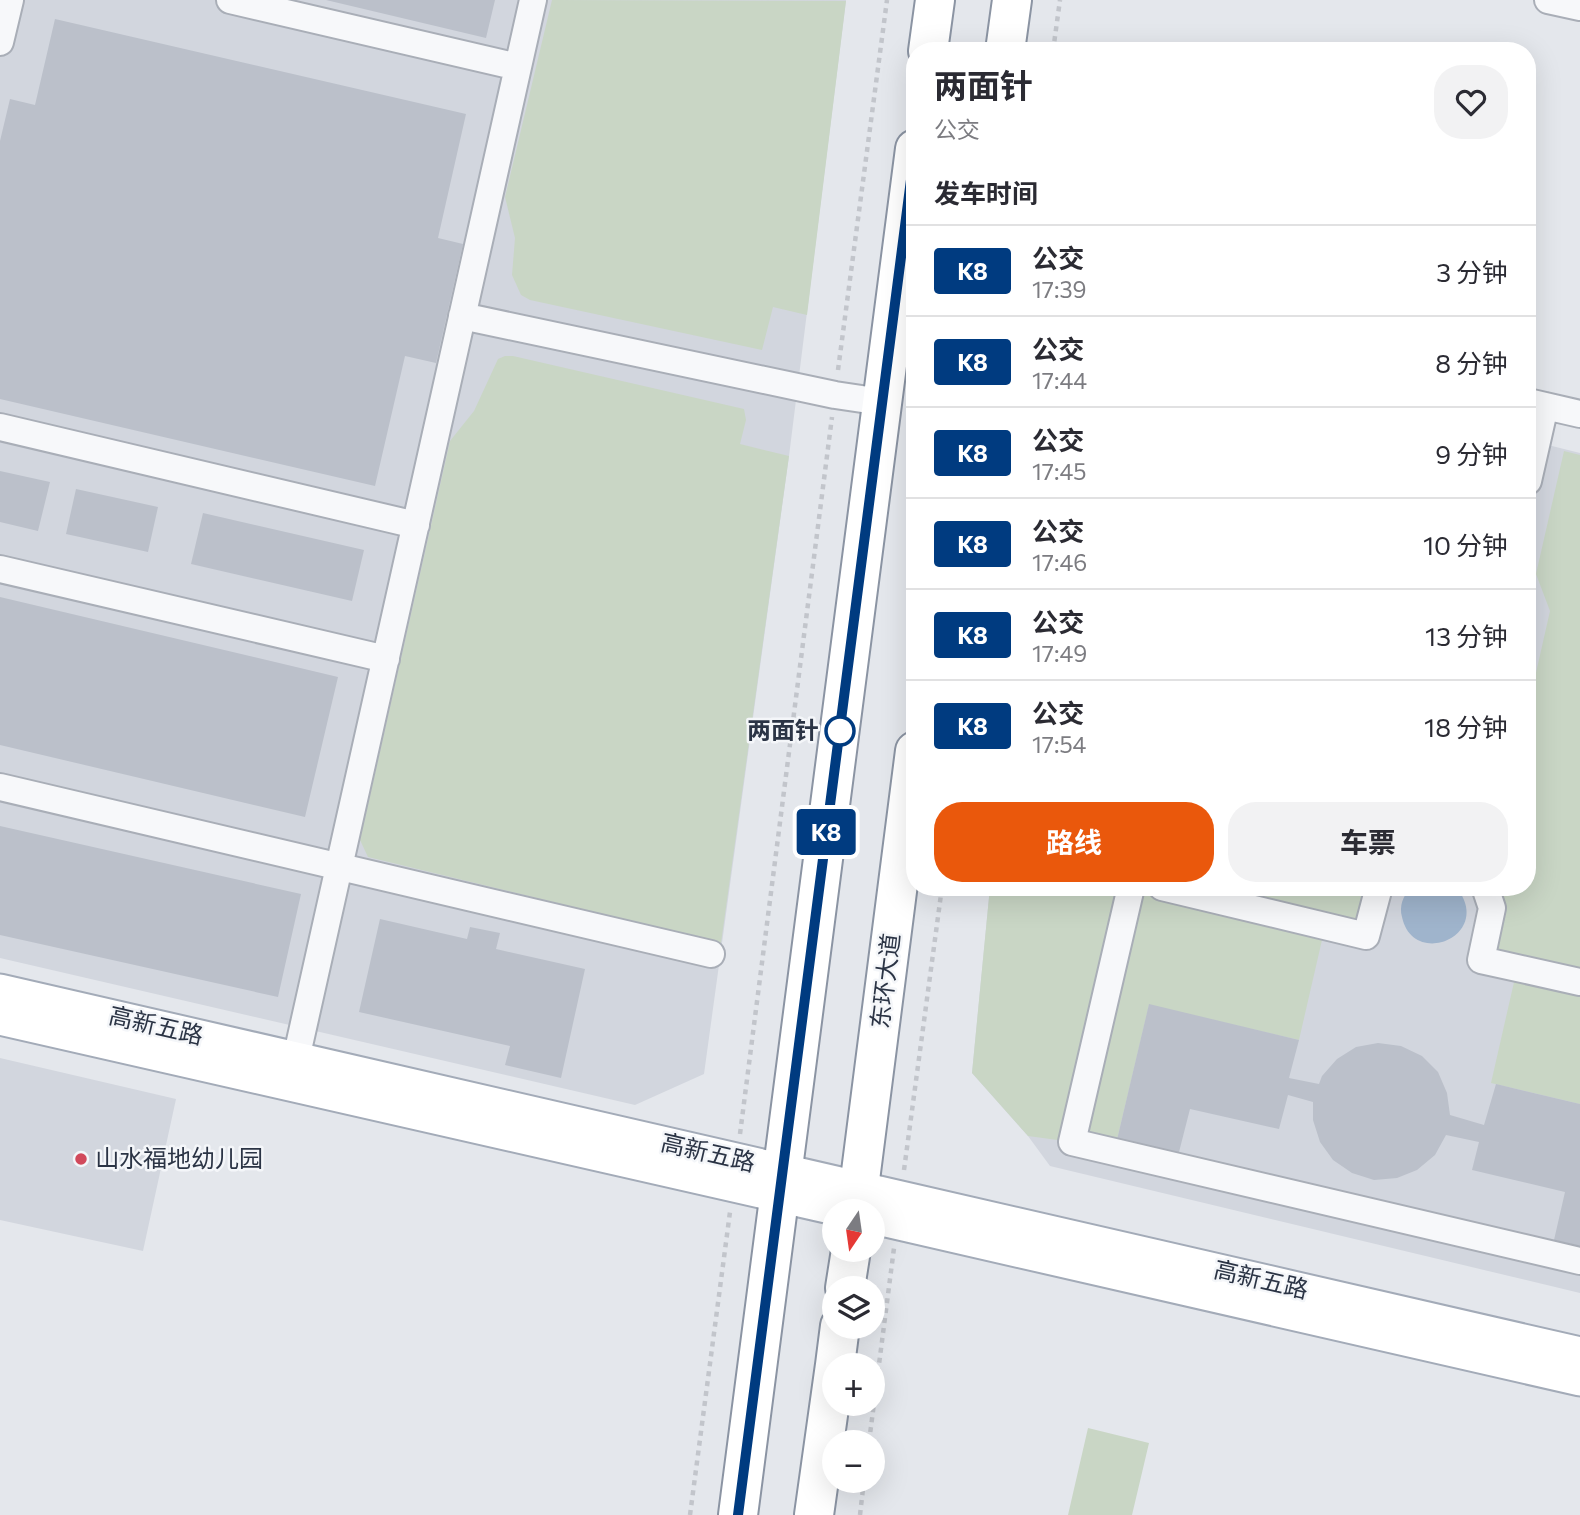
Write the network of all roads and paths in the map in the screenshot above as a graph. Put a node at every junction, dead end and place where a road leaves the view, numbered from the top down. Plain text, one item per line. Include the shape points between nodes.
1 (10, 0) edge
2 (230, 0) edge
3 (533, 0) edge
4 (887, 0) edge
5 (935, 0) edge
6 (1012, 0) edge
7 (1060, 0) edge
8 (1548, 0) edge
9 (1580, 7) edge
10 (0, 42) edge
11 (929, 42) edge
12 (1006, 42) edge
13 (1054, 42) edge
14 (518, 67) junction
15 (906, 218) edge
16 (462, 316) junction
17 (835, 395) junction
18 (882, 402) junction
19 (1536, 404) edge
20 (1580, 414) edge
21 (0, 427) edge
22 (416, 525) junction
23 (0, 569) edge
24 (386, 659) junction
25 (0, 787) edge
26 (906, 849) edge
27 (339, 866) junction
28 (940, 896) edge
29 (1129, 896) edge
30 (1199, 896) edge
31 (1377, 896) edge
32 (1488, 896) edge
33 (711, 954) dead end
34 (1580, 982) edge
35 (0, 991) edge
36 (0, 1018) edge
37 (296, 1059) junction
38 (735, 1172) junction
39 (781, 1183) junction
40 (840, 1199) edge
41 (874, 1199) edge
42 (875, 1199) edge
43 (886, 1211) edge
44 (886, 1211) edge
45 (1580, 1261) edge
46 (872, 1262) edge
47 (1580, 1354) edge
48 (1580, 1378) edge
49 (828, 1416) edge
50 (869, 1430) edge
51 (863, 1493) edge
52 (690, 1515) edge
53 (738, 1515) edge
54 (814, 1515) edge
55 (860, 1515) edge

1 - 10 street
2 - 14 street
3 - 14 street
4 - 17 path
5 - 11 highway
6 - 12 highway
7 - 13 path
8 - 9 street
14 - 16 street
15 - 18 highway
16 - 17 street
16 - 22 street
17 - 18 street
17 - 38 path
18 - 39 highway
19 - 20 street
21 - 22 street
22 - 24 street
23 - 24 street
24 - 27 street
25 - 27 street
26 - 41 highway, 东环大道
27 - 33 street
27 - 37 street
28 - 42 path
29 - 45 street via 1072,1142
30 - 31 street via 1366,936
32 - 34 street via 1492,908 1481,960
35 - 37 main road, 高新五路
36 - 38 main road, 高新五路
37 - 38 main road, 高新五路
38 - 39 main road, 高新五路
38 - 52 path
39 - 40 main road, 高新五路
39 - 53 highway
43 - 47 main road, 高新五路
44 - 48 main road, 高新五路
46 - 50 path
49 - 54 highway
51 - 55 path

